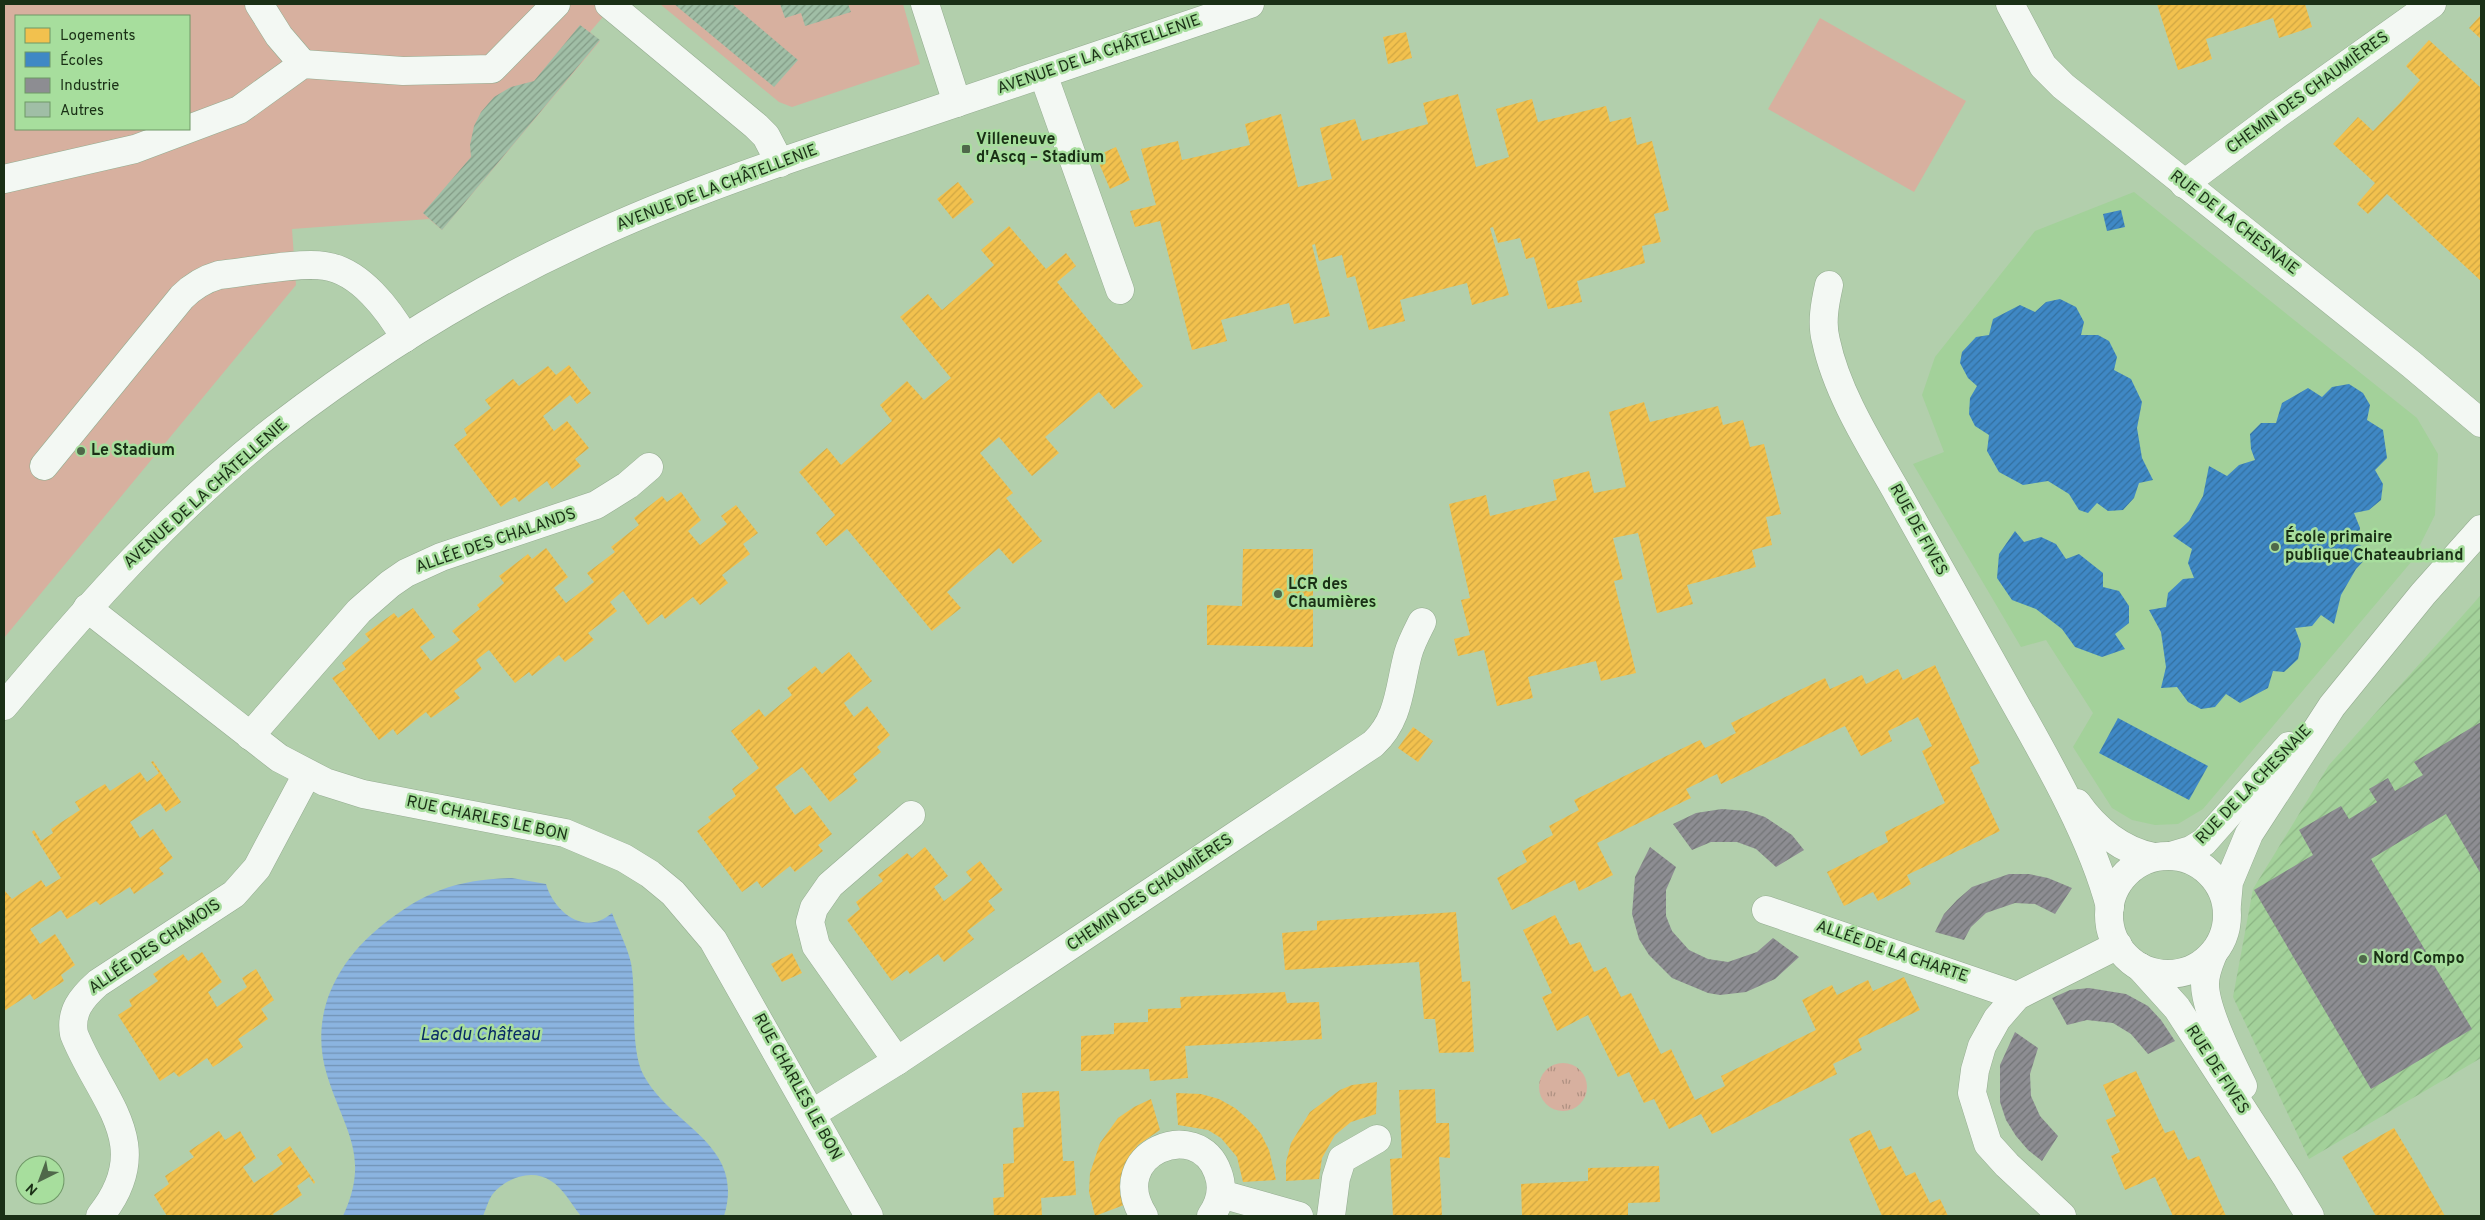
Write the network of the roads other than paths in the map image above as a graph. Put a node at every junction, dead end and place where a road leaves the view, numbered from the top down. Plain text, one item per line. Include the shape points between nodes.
1 (259, 4) edge
2 (556, 4) edge
3 (609, 4) edge
4 (925, 4) edge
5 (1250, 4) edge
6 (2010, 4) edge
7 (2432, 4) edge
8 (304, 64) junction
9 (1044, 74) junction
10 (957, 103) junction
11 (190, 128) edge
12 (186, 130) edge
13 (780, 163) junction
14 (4, 179) edge
15 (2184, 184) junction
16 (1829, 285) dead end
17 (1120, 290) dead end
18 (405, 338) junction
19 (2481, 423) edge
20 (44, 466) dead end
21 (648, 467) dead end
22 (2481, 529) edge
23 (86, 608) junction
24 (1422, 622) dead end
25 (4, 706) edge
26 (2332, 706) junction
27 (250, 736) junction
28 (2048, 763) junction
29 (307, 774) junction
30 (911, 815) dead end
31 (2162, 856) junction
32 (2227, 904) junction
33 (2110, 907) junction
34 (1766, 910) dead end
35 (2118, 945) junction
36 (2213, 954) junction
37 (2140, 967) junction
38 (2017, 996) junction
39 (897, 1061) junction
40 (813, 1114) junction
41 (1377, 1139) dead end
42 (2287, 1178) junction
43 (1216, 1205) edge
44 (100, 1216) edge
45 (869, 1216) edge
46 (1144, 1216) edge
47 (1299, 1216) edge
48 (1331, 1216) edge
49 (2062, 1216) edge
50 (2310, 1216) edge

1 - 8 street via 279,36
2 - 8 street via 492,69 403,71
3 - 13 street via 756,126 766,136
4 - 10 street
5 - 9 street, AVENUE DE LA CHÂTELLENIE
6 - 15 street, RUE DE LA CHESNAIE via 2043,66 2063,86
7 - 15 street, CHEMIN DES CHAUMIÈRES
8 - 11 street via 239,110
9 - 10 street, AVENUE DE LA CHÂTELLENIE
9 - 17 street
10 - 13 street, AVENUE DE LA CHÂTELLENIE
12 - 14 street via 135,149
13 - 18 street, AVENUE DE LA CHÂTELLENIE via 664,205 580,242 494,286
15 - 19 street, RUE DE LA CHESNAIE
16 - 28 street, RUE DE FIVES via 1824,310 1825,339 1832,367 1891,482
18 - 20 street via 378,299 348,275 333,268 312,265 209,278 182,296
18 - 23 street, AVENUE DE LA CHÂTELLENIE via 322,395 252,449 152,540
21 - 27 street, ALLÉE DES CHALANDS via 596,506 441,557 406,573 359,611
22 - 26 street, RUE DE LA CHESNAIE via 2423,594
23 - 25 street, AVENUE DE LA CHÂTELLENIE
23 - 27 street, RUE CHARLES LE BON
24 - 39 street, CHEMIN DES CHAUMIÈRES via 1408,654 1398,705 1390,724 1373,744
26 - 31 street, RUE DE LA CHESNAIE via 2291,744 2204,842 2191,850
26 - 32 street, RUE DE LA CHESNAIE via 2249,834 2229,882
27 - 29 street, RUE CHARLES LE BON
28 - 31 street, RUE DE FIVES via 2095,826 2130,850
28 - 33 street, RUE DE FIVES via 2098,870
29 - 40 street, RUE CHARLES LE BON via 363,794 565,833 624,858 650,874 673,893 713,940
29 - 44 street, ALLÉE DES CHAMOIS via 248,880 234,894 98,984 86,993 76,1008 72,1027 74,1034 116,1115 125,1141 118,1185
30 - 39 street via 830,885 814,908 810,922 816,946
31 - 32 street via 2188,859 2204,868 2222,887
31 - 33 street via 2138,864 2124,876 2114,890
32 - 36 street via 2226,931
33 - 35 street via 2109,923
34 - 38 street, ALLÉE DE LA CHARTE
35 - 37 street via 2127,958
35 - 38 street
36 - 37 street via 2183,973 2157,973
36 - 42 street, RUE DE FIVES via 2206,971 2208,1003 2237,1075
37 - 42 street, RUE DE FIVES via 2177,1008
38 - 49 street via 1997,1019 1982,1046 1972,1093 1988,1144
39 - 40 street, CHEMIN DES CHAUMIÈRES
40 - 45 street, RUE CHARLES LE BON
41 - 48 street via 1342,1159
42 - 50 street, RUE DE FIVES
43 - 46 street via 1221,1181 1208,1157 1198,1149 1171,1144 1158,1148 1138,1167 1134,1194
43 - 47 street

